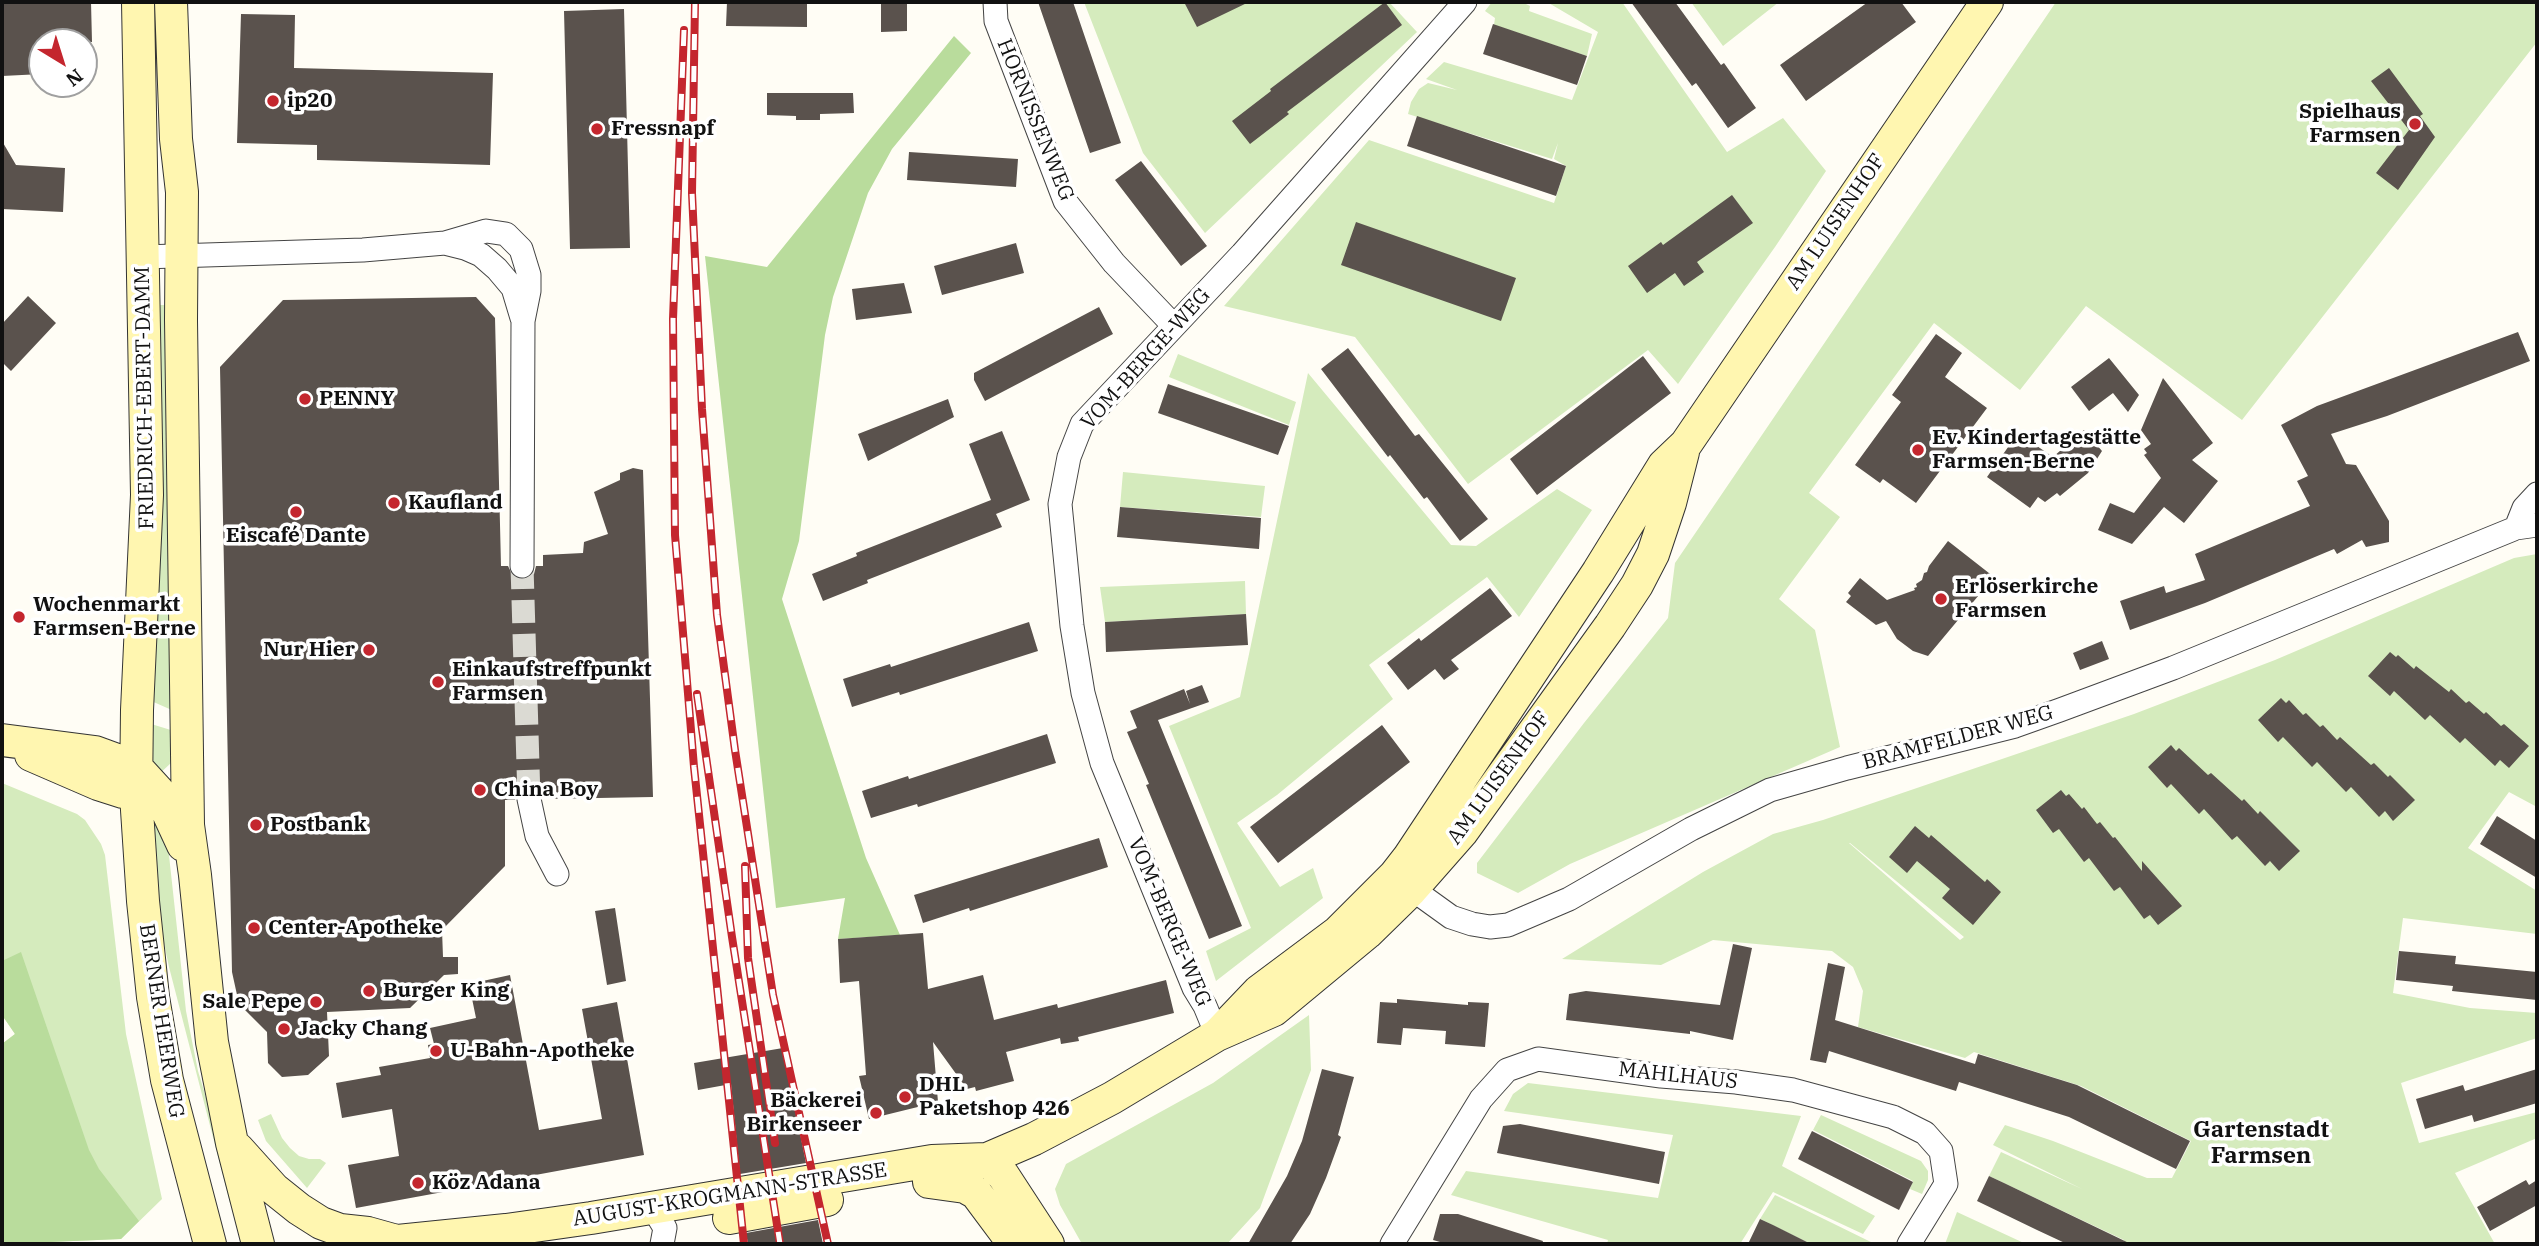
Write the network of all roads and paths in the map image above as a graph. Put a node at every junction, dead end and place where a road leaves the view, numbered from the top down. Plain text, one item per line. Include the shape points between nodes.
1 (138, 2) edge
2 (171, 2) edge
3 (995, 2) edge
4 (1465, 2) edge
5 (1987, 2) edge
6 (445, 243) junction
7 (521, 249) junction
8 (181, 256) junction
9 (143, 257) junction
10 (513, 288) junction
11 (523, 321) junction
12 (1174, 326) junction
13 (2537, 494) edge
14 (2526, 527) edge
15 (522, 566) tunnel mouth
16 (2, 741) edge
17 (185, 769) junction
18 (143, 784) junction
19 (529, 800) tunnel mouth
20 (557, 874) dead end
21 (195, 875) junction
22 (1403, 882) junction
23 (1217, 1035) junction
24 (232, 1143) junction
25 (994, 1167) junction
26 (936, 1181) junction
27 (981, 1199) junction
28 (660, 1227) edge
29 (383, 1243) edge
30 (210, 1244) edge
31 (258, 1244) edge
32 (566, 1244) edge
33 (1014, 1244) edge
34 (1048, 1244) edge
35 (1392, 1244) edge
36 (1909, 1244) edge

1 - 9 main road, FRIEDRICH-EBERT-DAMM
2 - 8 main road, FRIEDRICH-EBERT-DAMM via 182,192
3 - 12 street, HORNISSENWEG via 996,21 1065,201 1114,263
4 - 12 street, VOM-BERGE-WEG
5 - 22 main road, AM LUISENHOF via 1686,444 1653,554 1637,585 1462,832
6 - 7 street via 486,231 501,232
6 - 8 street
6 - 10 street via 481,255
7 - 10 street
7 - 11 street via 529,275
8 - 9 street
8 - 17 main road, FRIEDRICH-EBERT-DAMM
9 - 18 main road, FRIEDRICH-EBERT-DAMM via 148,495
10 - 11 street
11 - 15 street
12 - 23 street, VOM-BERGE-WEG via 1082,424 1069,457 1060,503 1076,654 1102,763
13 - 14 street via 2524,508
14 - 22 street, BRAMFELDER WEG via 2060,710 1770,790 1516,922 1490,927 1451,917
16 - 18 main road via 98,785
17 - 18 main road via 169,784
17 - 21 main road
18 - 21 main road
18 - 30 main road, BERNER HEERWEG via 143,901 153,996 170,1093
19 - 20 street via 537,836
21 - 24 main road via 212,1042
22 - 23 main road, AM LUISENHOF via 1352,947 1274,1010
23 - 25 main road, AM LUISENHOF via 1034,1139
24 - 29 main road, AUGUST-KROGMANN-STRASSE via 299,1209 321,1223 368,1233
24 - 31 main road
25 - 26 main road, AM LUISENHOF
25 - 27 main road
25 - 28 main road, AUGUST-KROGMANN-STRASSE via 932,1161
25 - 34 main road
26 - 27 main road, AUGUST-KROGMANN-STRASSE via 965,1186
26 - 28 main road, AUGUST-KROGMANN-STRASSE
27 - 33 main road, AUGUST-KROGMANN-STRASSE
28 - 29 main road, AUGUST-KROGMANN-STRASSE via 506,1230
28 - 32 main road, AUGUST-KROGMANN-STRASSE
35 - 36 street, MAHLHAUS via 1481,1099 1507,1070 1538,1059 1793,1090 1893,1117 1925,1133 1941,1151 1946,1184

